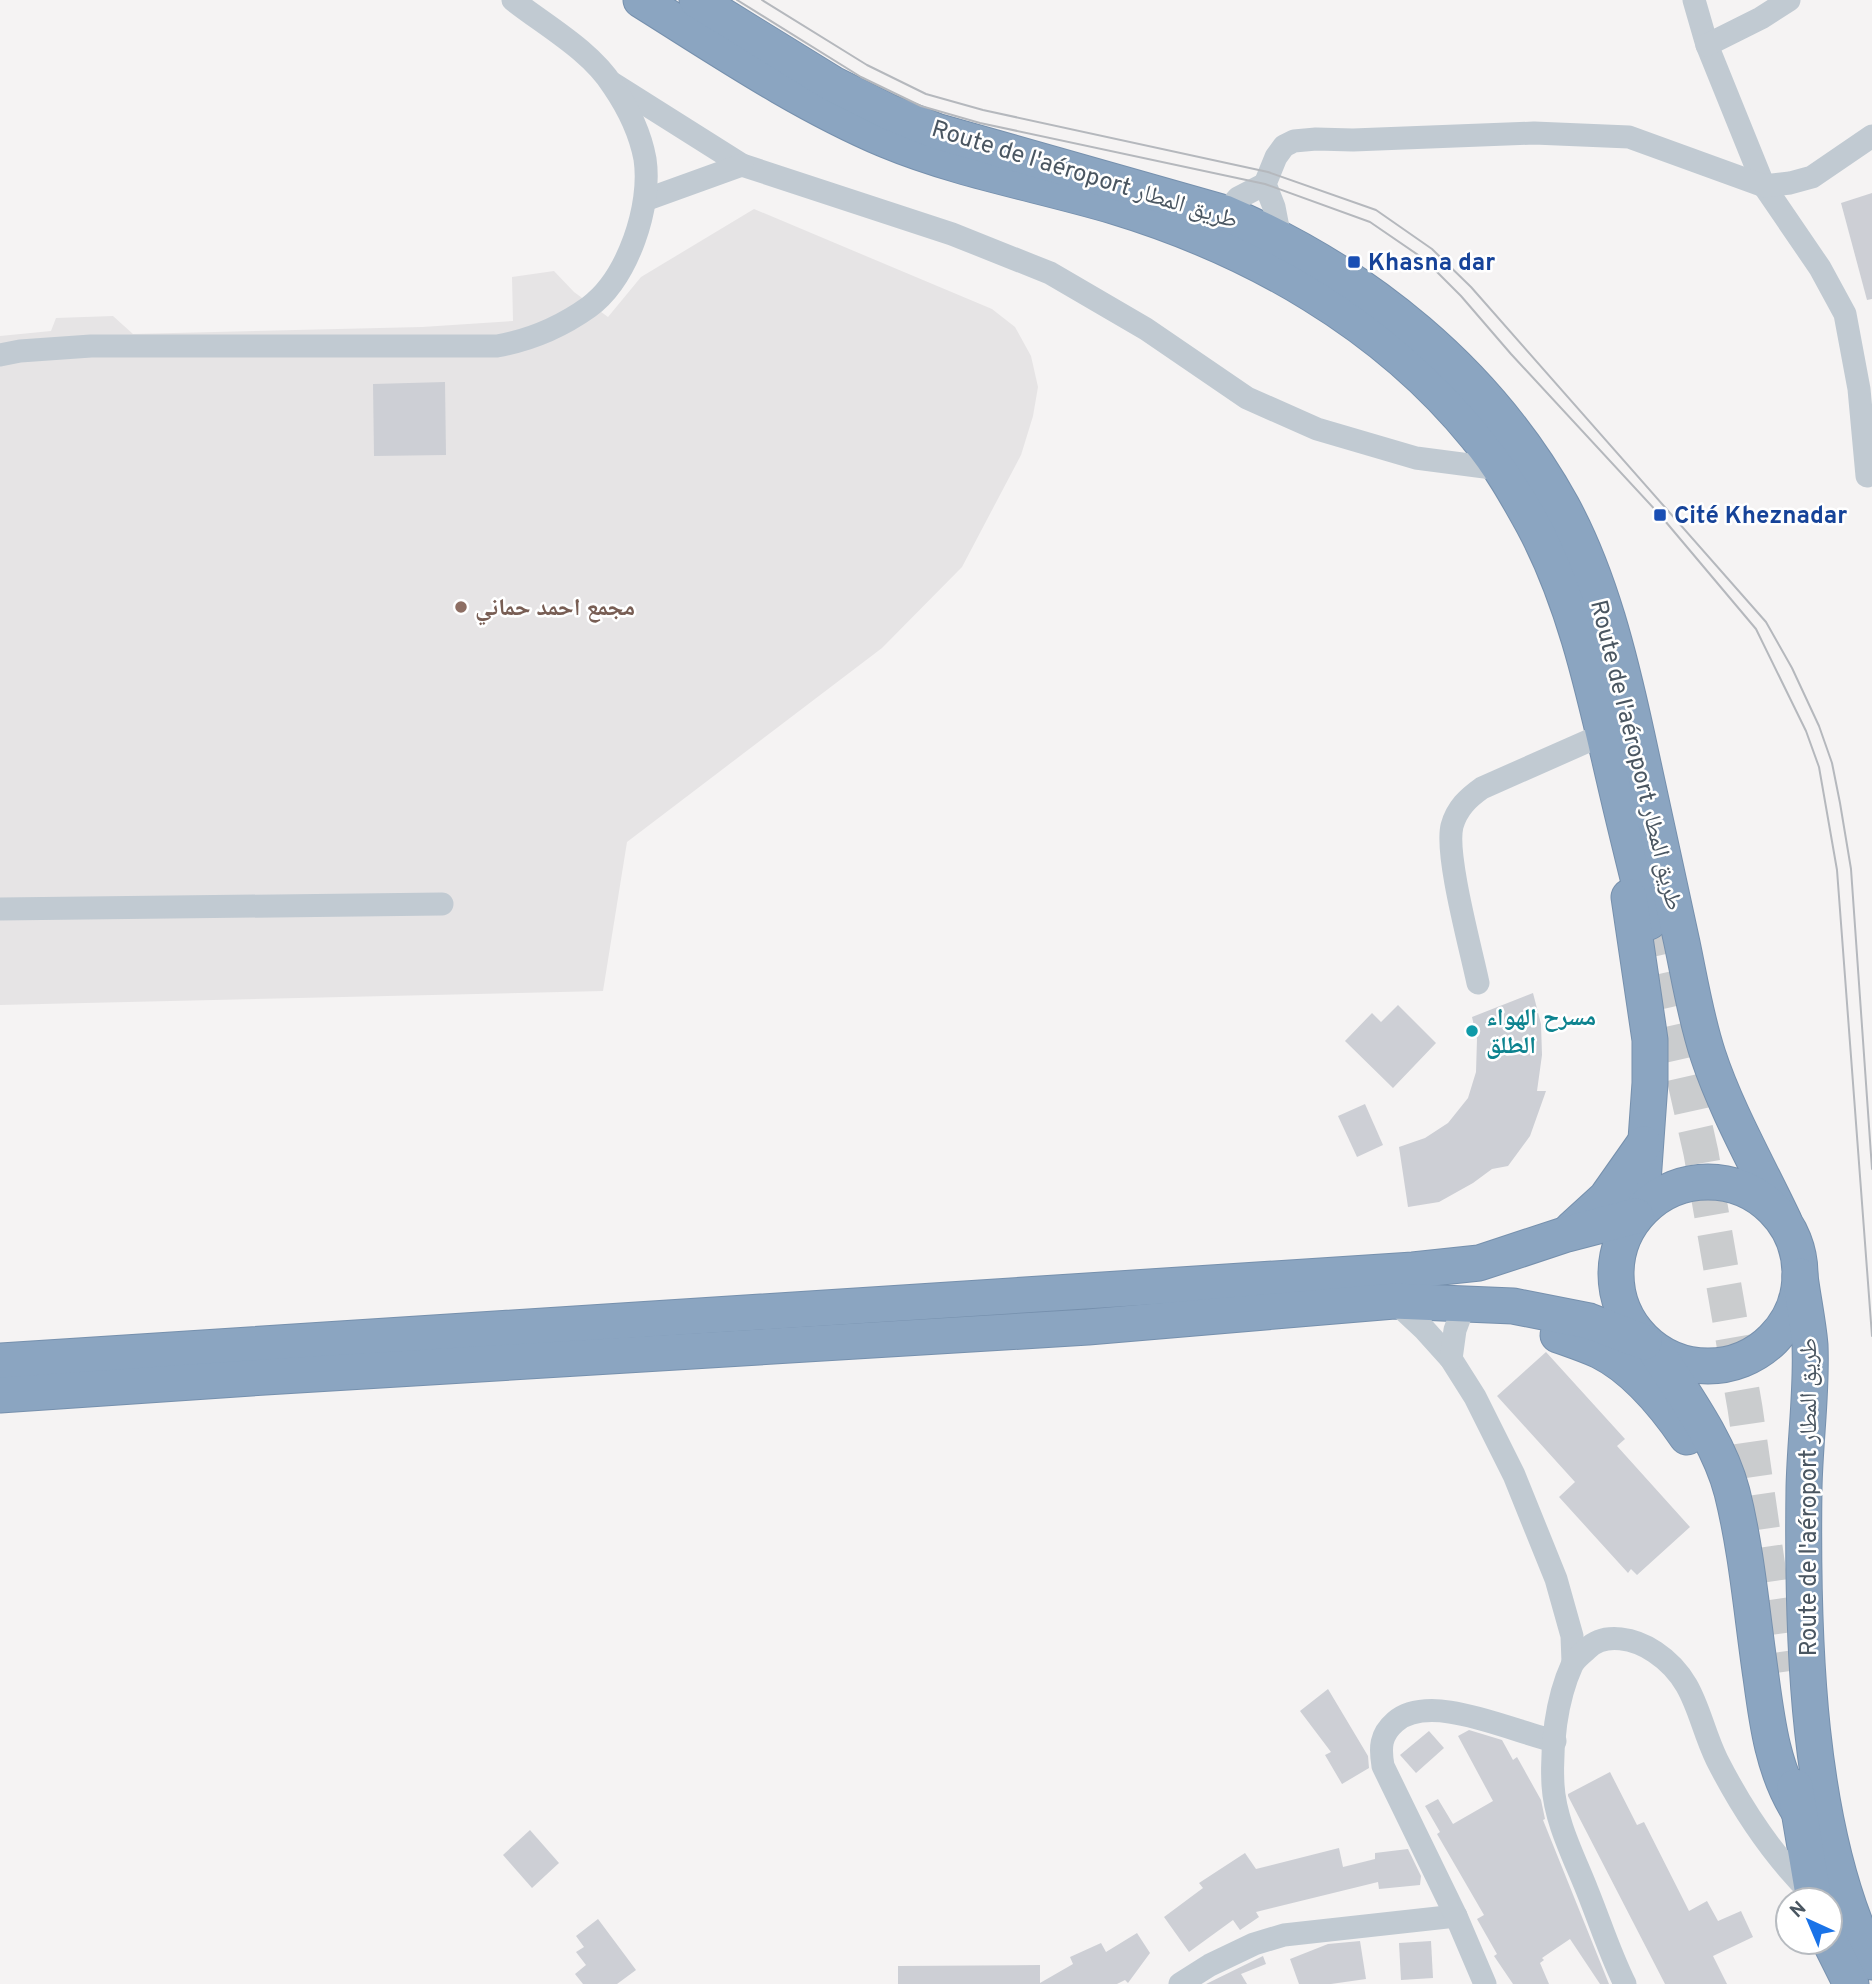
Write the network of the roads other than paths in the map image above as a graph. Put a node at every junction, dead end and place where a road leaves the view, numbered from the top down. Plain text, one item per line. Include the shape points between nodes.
1 (513, 0) edge
2 (641, 0) edge
3 (697, 0) edge
4 (1694, 0) edge
5 (1789, 0) edge
6 (1707, 45) junction
7 (612, 83) junction
8 (1872, 136) edge
9 (742, 165) junction
10 (1265, 184) junction
11 (1764, 186) junction
12 (645, 200) junction
13 (1225, 213) junction
14 (1280, 238) junction
15 (0, 355) edge
16 (1500, 469) junction
17 (1867, 476) dead end
18 (1604, 734) junction
19 (1613, 775) junction
20 (442, 904) dead end
21 (0, 909) edge
22 (1649, 922) tunnel mouth
23 (1478, 983) dead end
24 (1644, 1144) junction
25 (1639, 1213) junction
26 (1784, 1221) junction
27 (1567, 1234) junction
28 (1800, 1276) junction
29 (1394, 1301) junction
30 (1469, 1303) junction
31 (1650, 1347) junction
32 (1451, 1359) junction
33 (0, 1361) edge
34 (0, 1395) edge
35 (1742, 1539) junction
36 (1573, 1662) junction
37 (1783, 1672) tunnel mouth
38 (1555, 1741) junction
39 (1798, 1810) junction
40 (1803, 1886) edge
41 (1811, 1886) edge
42 (1456, 1916) junction
43 (1837, 1956) edge
44 (1872, 1962) edge
45 (1180, 1984) edge
46 (1485, 1984) edge
47 (1625, 1984) edge
48 (1852, 1984) edge

1 - 7 street via 583,54
2 - 16 highway, Route de l'aéroport طريق المطار via 826,113 888,141 1119,208 1251,258 1303,288 1395,354 1462,420
3 - 13 highway, Route de l'aéroport طريق المطار via 833,83 936,131
4 - 6 street
5 - 6 street
6 - 11 street
7 - 9 street
7 - 12 street via 632,117 645,159
8 - 11 street via 1812,177
9 - 12 street
9 - 16 street via 951,234 1050,273 1146,329 1247,398 1317,429 1416,458
10 - 11 street via 1276,157 1294,141 1534,133 1629,137
10 - 13 street via 1238,198
10 - 14 street
11 - 17 street via 1845,314 1859,389
12 - 15 street via 635,242 618,274 591,305 526,341 497,346 91,346
13 - 14 highway, Route de l'aéroport طريق المطار
14 - 26 highway, Route de l'aéroport طريق المطار via 1391,308 1451,363 1505,421 1562,505 1608,622 1708,1057
16 - 18 highway, Route de l'aéroport طريق المطار via 1554,570
18 - 19 highway, Route de l'aéroport طريق المطار
18 - 23 street via 1482,788 1458,811 1451,828 1451,853
19 - 22 highway, Route de l'aéroport طريق المطار
19 - 24 highway via 1650,1040
20 - 21 street
24 - 25 highway
24 - 27 highway via 1606,1198
25 - 26 highway via 1662,1193 1688,1184 1715,1182 1742,1188 1765,1201
25 - 27 highway
25 - 31 highway via 1622,1239 1615,1266 1617,1294 1627,1320
26 - 28 highway via 1796,1247
27 - 33 highway via 1479,1263 1413,1270
28 - 31 highway via 1795,1304 1782,1329 1738,1362 1710,1367 1682,1363
28 - 44 highway, Route de l'aéroport طريق المطار via 1810,1344 1804,1488 1814,1741 1841,1880 1855,1929
29 - 30 highway
29 - 32 street
29 - 34 highway via 1088,1327
30 - 31 highway via 1513,1306 1589,1321
30 - 32 street via 1455,1330
30 - 35 highway via 1602,1352 1642,1382 1705,1462
31 - 35 highway via 1719,1458 1732,1490
32 - 36 street via 1514,1475 1556,1580 1572,1636
35 - 39 highway via 1775,1757
36 - 38 street via 1559,1707
36 - 40 street via 1606,1639 1631,1640 1656,1652 1680,1673 1693,1693 1727,1780 1778,1857
37 - 39 highway, Route de l'aéroport طريق المطار
38 - 42 street via 1436,1710 1399,1718 1382,1739 1383,1766
38 - 47 street via 1553,1785 1559,1819
39 - 41 highway, Route de l'aéroport طريق المطار
42 - 45 street via 1284,1935 1254,1944
42 - 46 street
43 - 48 highway

